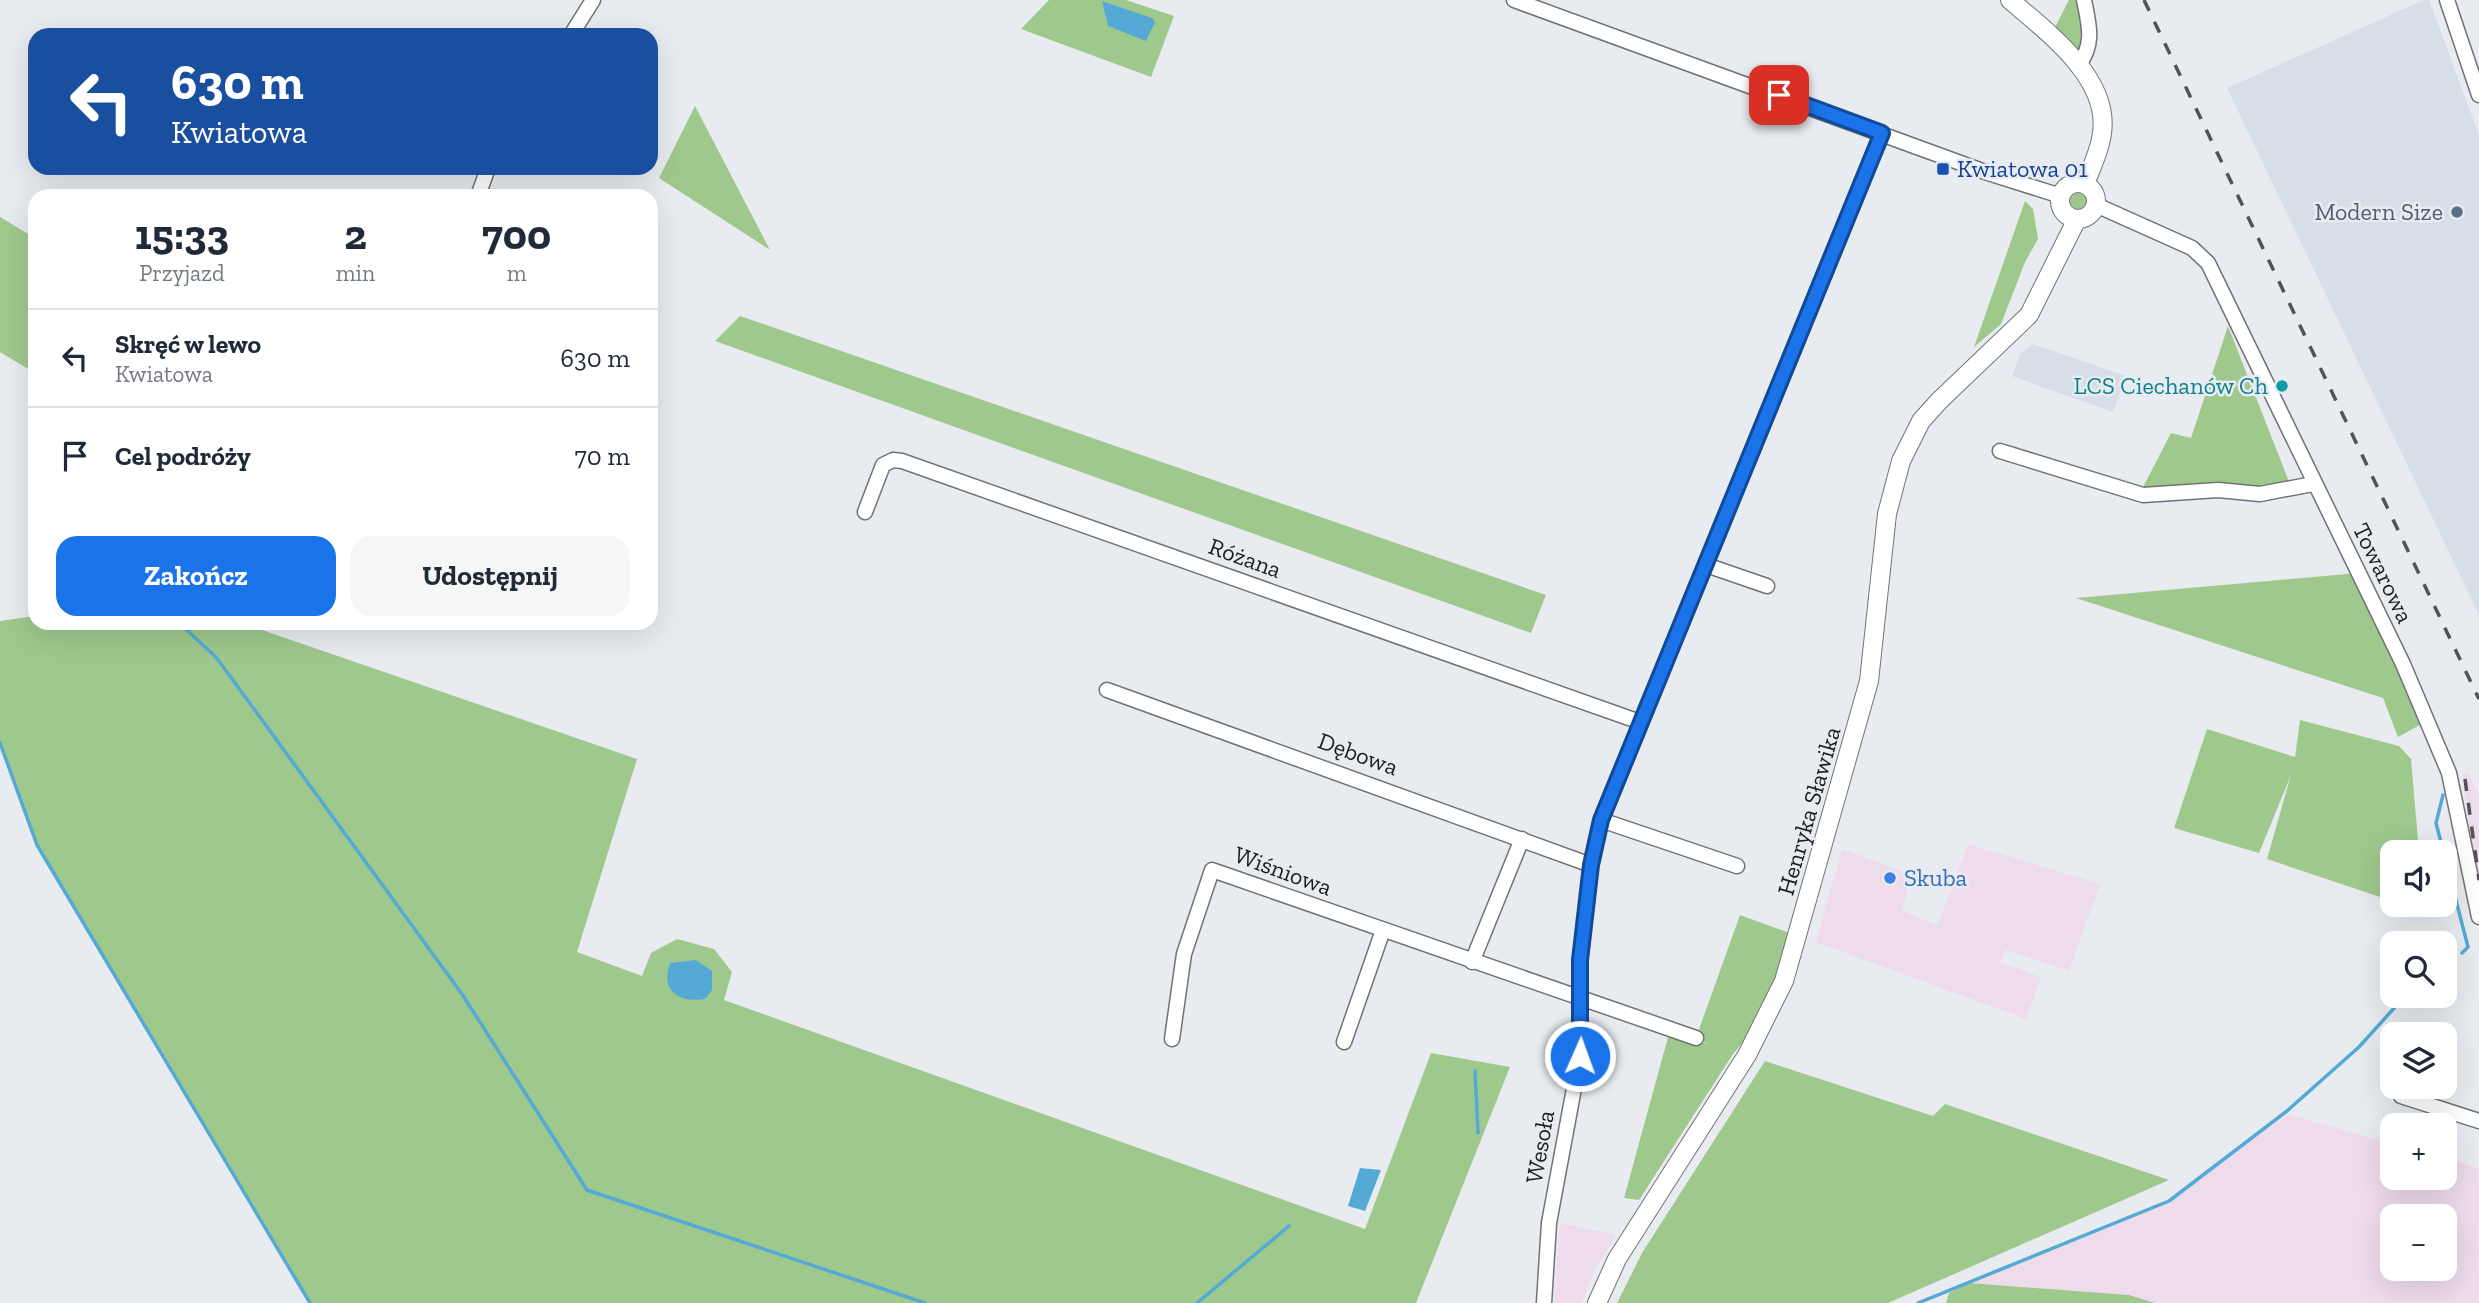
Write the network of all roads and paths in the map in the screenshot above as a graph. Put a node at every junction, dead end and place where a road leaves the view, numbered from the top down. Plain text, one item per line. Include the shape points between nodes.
1 (593, 0) edge
2 (1514, 0) edge
3 (2010, 0) edge
4 (2084, 0) edge
5 (2447, 0) edge
6 (575, 28) edge
7 (2078, 66) junction
8 (2479, 95) edge
9 (1882, 133) junction
10 (2085, 184) junction
11 (2061, 196) junction
12 (2096, 205) junction
13 (2072, 217) junction
14 (2000, 451) dead end
15 (2313, 484) junction
16 (865, 512) dead end
17 (1706, 565) junction
18 (1767, 586) dead end
19 (1107, 690) dead end
20 (1640, 722) junction
21 (1601, 820) junction
22 (1522, 839) junction
23 (1591, 865) junction
24 (1737, 866) dead end
25 (2479, 917) edge
26 (1383, 930) junction
27 (1472, 962) junction
28 (1580, 1000) junction
29 (1696, 1038) dead end
30 (1172, 1040) dead end
31 (1344, 1042) dead end
32 (2410, 1099) edge
33 (2479, 1121) edge
34 (1544, 1303) edge
35 (1597, 1303) edge

1 - 6 street
2 - 9 street
3 - 7 main road
4 - 7 street via 2091,33 2088,54
5 - 8 street
7 - 10 main road via 2097,94 2102,113 2102,132
9 - 11 street
9 - 17 street, Wesoła
10 - 11 main road via 2070,186
10 - 12 main road via 2095,195
11 - 13 main road via 2062,208
12 - 13 main road via 2091,214
12 - 15 street, Towarowa via 2192,248 2208,262
13 - 35 main road, Henryka Sławika via 2036,304 1921,421 1901,461 1887,514 1870,681 1784,981 1747,1055 1617,1259
14 - 15 street via 2143,495 2218,490 2260,494
15 - 25 street, Towarowa via 2403,664 2449,773
16 - 20 street, Różana via 883,465 902,461
17 - 18 street
17 - 20 street, Wesoła
19 - 22 street, Dębowa
20 - 21 street, Wesoła
21 - 23 street, Wesoła
21 - 24 street
22 - 23 street, Dębowa
22 - 27 street
23 - 28 street, Wesoła
26 - 27 street, Wiśniowa
26 - 30 street, Wiśniowa via 1212,870 1184,954
26 - 31 street
27 - 28 street, Wiśniowa
28 - 29 street, Wiśniowa
28 - 34 street, Wesoła via 1580,1056 1549,1223
32 - 33 street

